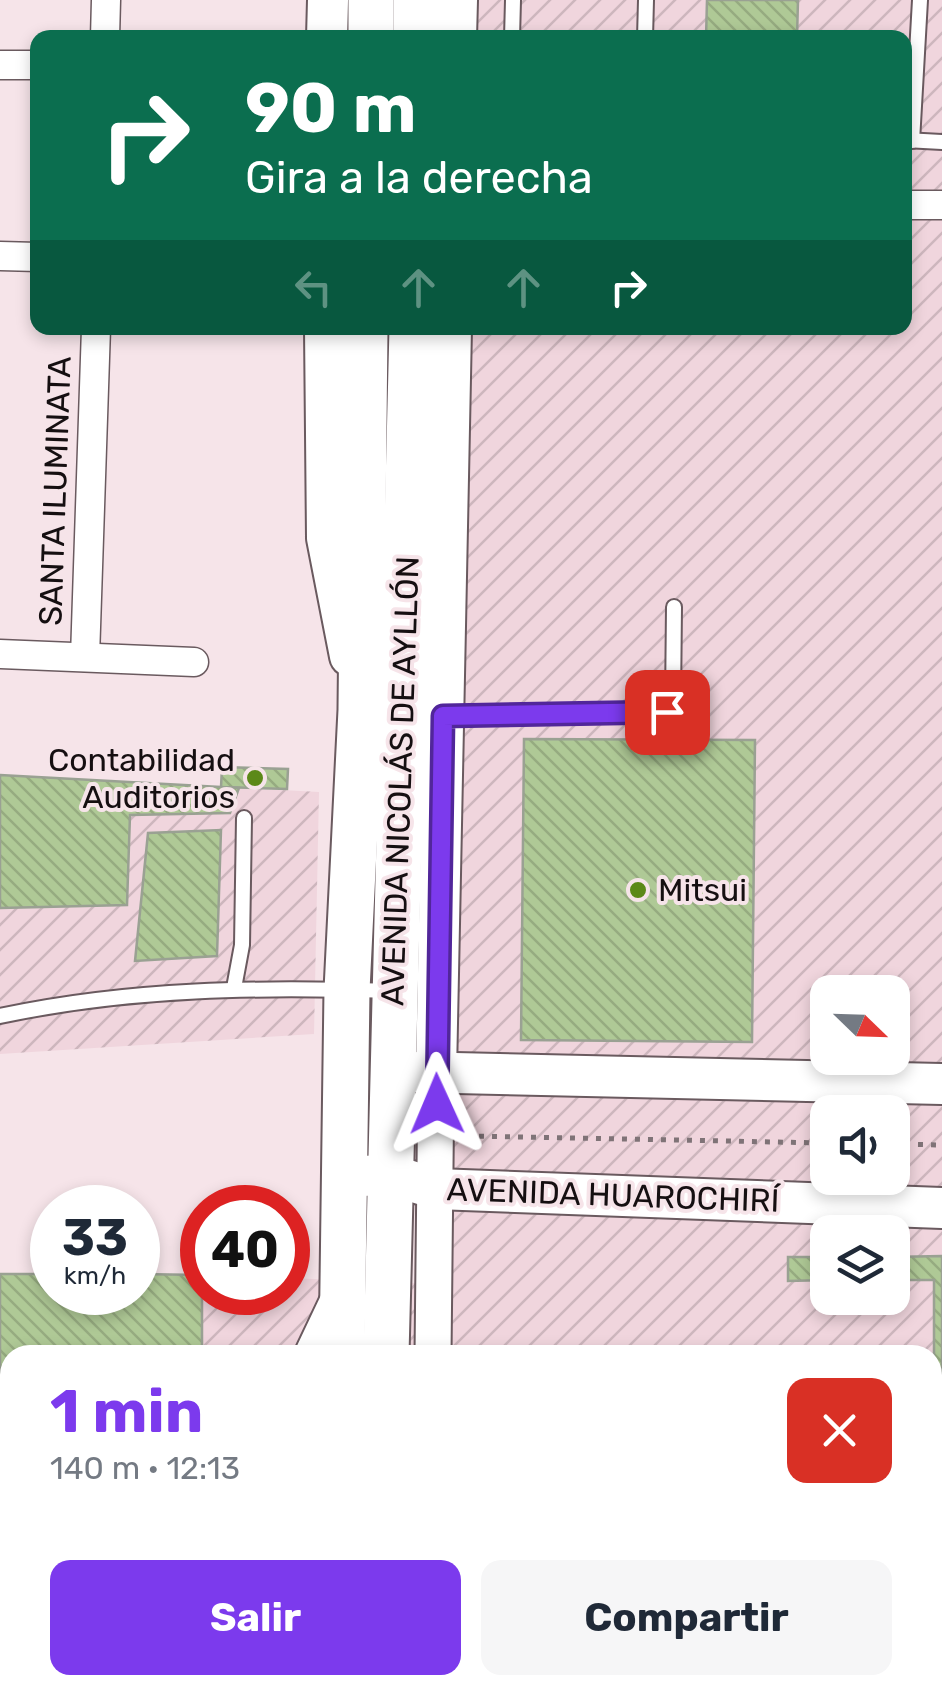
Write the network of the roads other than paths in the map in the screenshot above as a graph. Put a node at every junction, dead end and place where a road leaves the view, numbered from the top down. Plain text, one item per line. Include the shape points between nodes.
1 (106, 0) edge
2 (328, 0) edge
3 (371, 0) edge
4 (416, 0) edge
5 (456, 0) edge
6 (513, 0) edge
7 (646, 0) edge
8 (920, 0) edge
9 (105, 30) edge
10 (327, 30) edge
11 (370, 30) edge
12 (416, 30) edge
13 (456, 30) edge
14 (512, 30) edge
15 (645, 30) edge
16 (0, 65) edge
17 (30, 65) edge
18 (912, 94) edge
19 (912, 141) edge
20 (942, 142) edge
21 (912, 205) edge
22 (942, 206) edge
23 (0, 256) edge
24 (30, 257) edge
25 (96, 335) edge
26 (326, 335) edge
27 (365, 335) edge
28 (412, 335) edge
29 (451, 335) edge
30 (674, 607) dead end
31 (0, 654) edge
32 (85, 657) junction
33 (194, 662) dead end
34 (361, 710) junction
35 (443, 716) junction
36 (244, 818) dead end
37 (234, 988) junction
38 (347, 990) junction
39 (393, 992) junction
40 (0, 1016) edge
41 (370, 1071) junction
42 (436, 1073) junction
43 (942, 1084) edge
44 (392, 1175) junction
45 (345, 1177) junction
46 (436, 1189) junction
47 (942, 1208) edge
48 (342, 1291) junction
49 (317, 1345) edge
50 (342, 1345) edge
51 (386, 1345) edge
52 (434, 1345) edge

1 - 9 street
2 - 10 main road
3 - 11 main road
4 - 12 main road
5 - 13 main road
6 - 14 lane
7 - 15 lane
8 - 18 lane
16 - 17 street
19 - 20 lane
21 - 22 street
23 - 24 street
25 - 32 street, SANTA ILUMINATA
26 - 34 main road via 327,538
27 - 34 main road, AVENIDA NICOLÁS DE AYLLÓN
28 - 39 main road, AVENIDA NICOLÁS DE AYLLÓN
29 - 35 main road, AVENIDA NICOLÁS DE AYLLÓN
30 - 35 lane via 673,702 667,712
31 - 32 street
32 - 33 street
34 - 38 main road, AVENIDA NICOLÁS DE AYLLÓN
35 - 42 main road, AVENIDA NICOLÁS DE AYLLÓN
36 - 37 lane via 242,945
37 - 38 lane
37 - 40 lane via 127,994
38 - 39 lane
38 - 41 main road, AVENIDA NICOLÁS DE AYLLÓN
39 - 41 main road, AVENIDA NICOLÁS DE AYLLÓN
41 - 42 main road
41 - 44 main road, AVENIDA NICOLÁS DE AYLLÓN
41 - 45 main road, AVENIDA NICOLÁS DE AYLLÓN
42 - 43 main road
42 - 46 street, AVENIDA NICOLÁS DE AYLLÓN
44 - 45 main road, AVENIDA HUAROCHIRÍ
44 - 46 main road, AVENIDA HUAROCHIRÍ
44 - 51 main road, AVENIDA NICOLÁS DE AYLLÓN
45 - 48 main road, AVENIDA NICOLÁS DE AYLLÓN
46 - 47 main road, AVENIDA HUAROCHIRÍ
46 - 52 street, AVENIDA NICOLÁS DE AYLLÓN
48 - 49 street, AVENIDA NICOLÁS DE AYLLÓN
48 - 50 main road, AVENIDA NICOLÁS DE AYLLÓN

